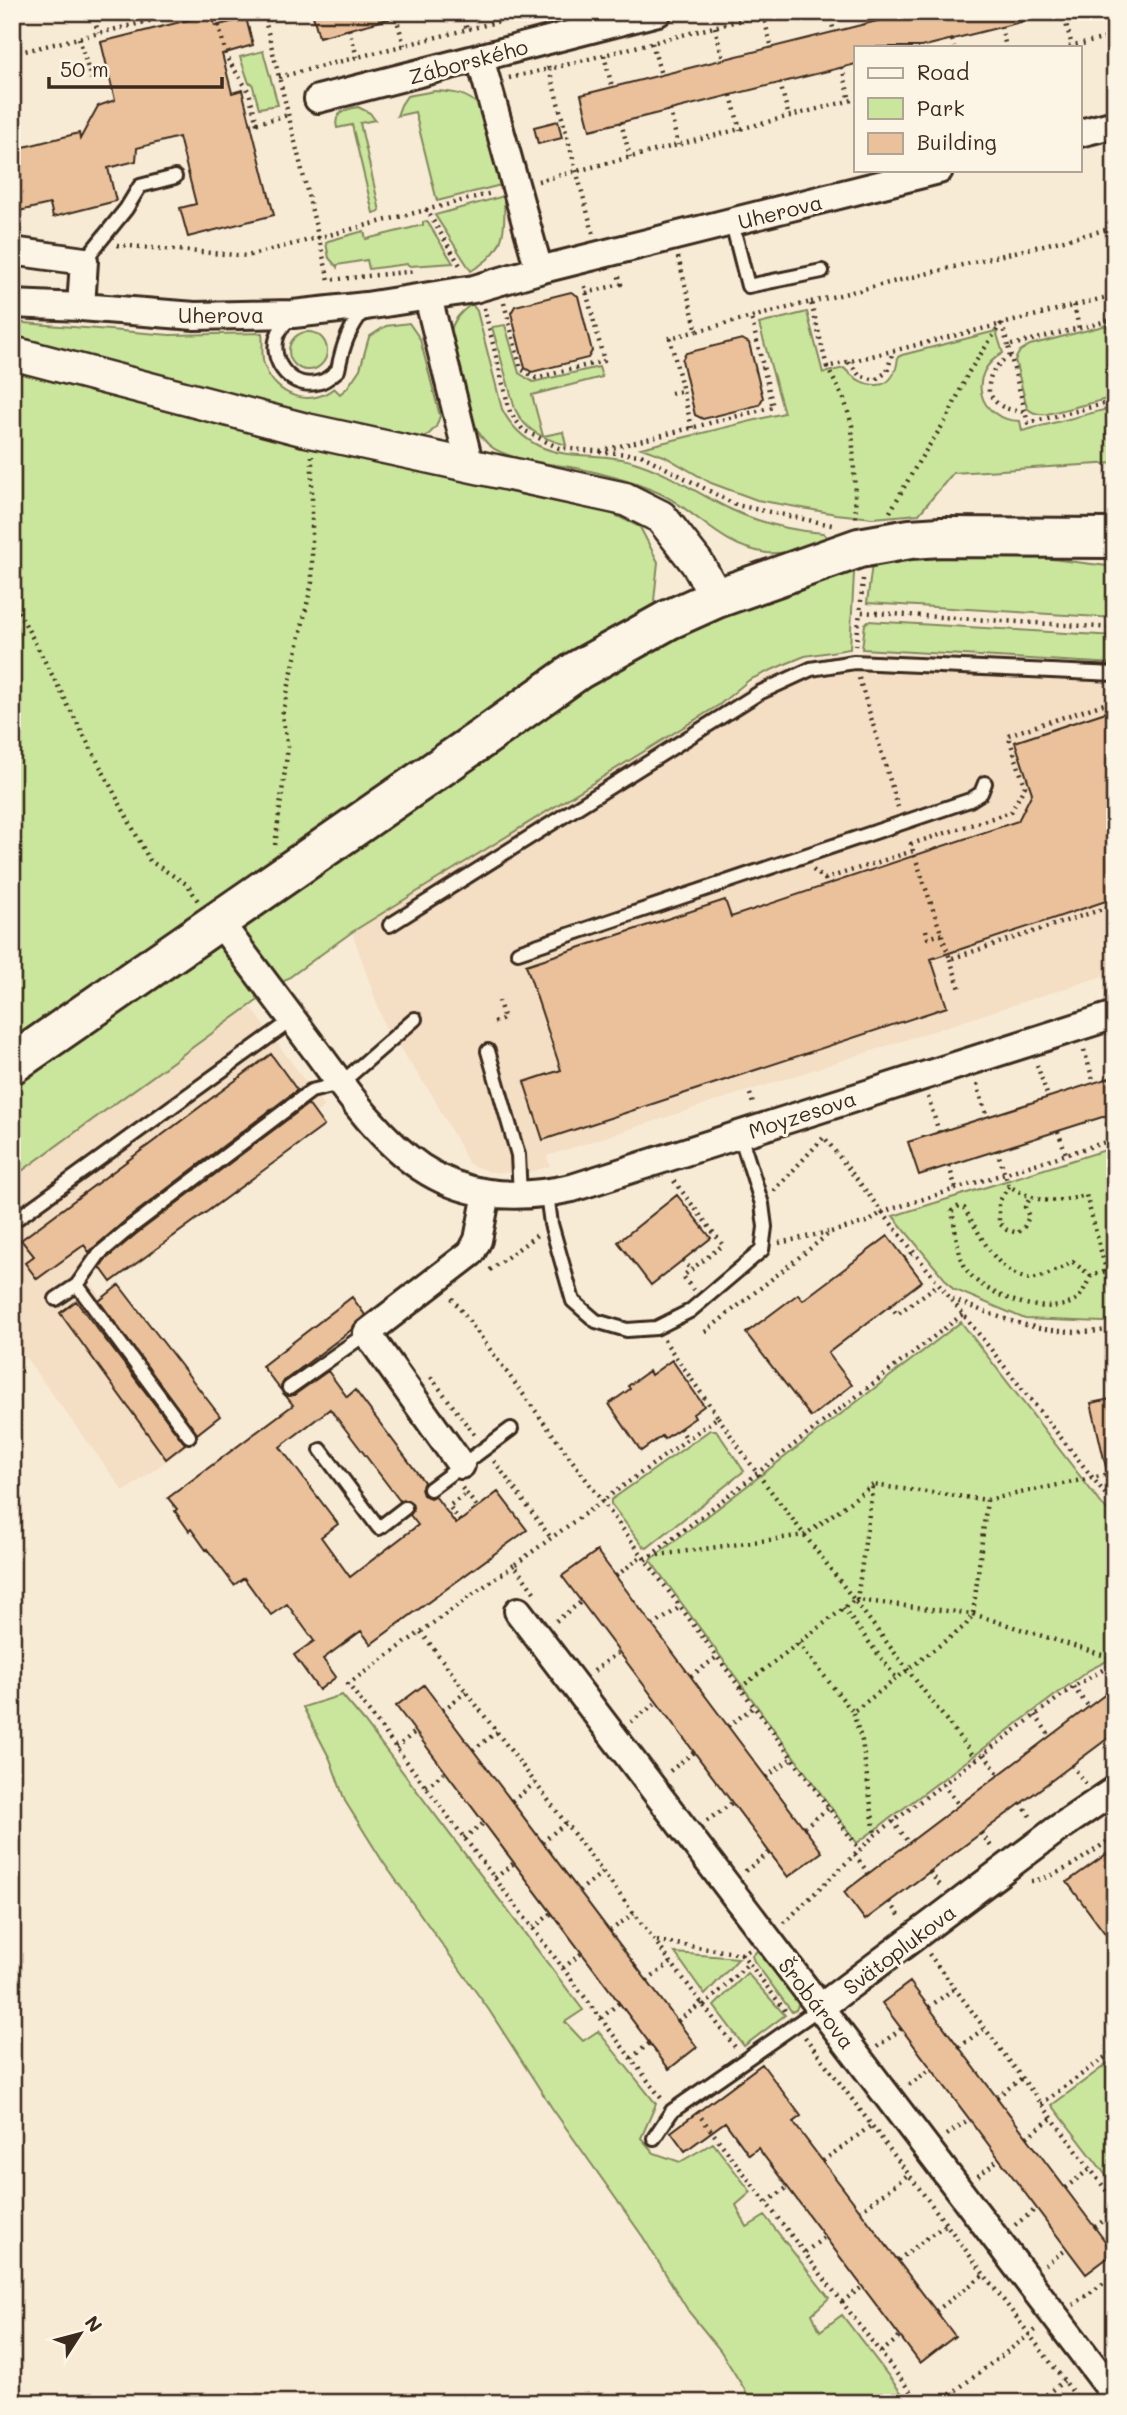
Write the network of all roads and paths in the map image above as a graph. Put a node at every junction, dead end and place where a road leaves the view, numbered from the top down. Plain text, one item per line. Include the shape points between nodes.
1 (93, 12) edge
2 (187, 12) edge
3 (215, 12) edge
4 (262, 12) edge
5 (462, 12) edge
6 (536, 12) edge
7 (658, 12) edge
8 (773, 12) edge
9 (829, 12) edge
10 (880, 12) edge
11 (1063, 12) edge
12 (163, 15) edge
13 (763, 15) junction
14 (396, 17) dead end
15 (882, 20) dead end
16 (715, 27) junction
17 (1001, 27) dead end
18 (349, 29) dead end
19 (467, 30) junction
20 (834, 32) dead end
21 (98, 33) junction
22 (1115, 36) edge
23 (79, 37) junction
24 (952, 40) dead end
25 (652, 43) junction
26 (404, 45) junction
27 (954, 46) edge
28 (1006, 46) edge
29 (1070, 46) edge
30 (1074, 46) edge
31 (772, 48) dead end
32 (12, 54) edge
33 (604, 55) junction
34 (357, 57) junction
35 (480, 58) junction
36 (723, 60) dead end
37 (842, 67) dead end
38 (661, 75) dead end
39 (279, 76) junction
40 (91, 79) dead end
41 (780, 83) dead end
42 (612, 88) dead end
43 (731, 95) dead end
44 (318, 99) dead end
45 (853, 100) edge
46 (670, 110) dead end
47 (288, 114) junction
48 (789, 117) junction
49 (621, 122) dead end
50 (257, 124) junction
51 (1115, 124) edge
52 (250, 125) dead end
53 (740, 130) junction
54 (1082, 132) edge
55 (678, 145) junction
56 (629, 157) junction
57 (576, 170) junction
58 (931, 172) edge
59 (176, 177) dead end
60 (526, 184) dead end
61 (504, 190) dead end
62 (426, 209) junction
63 (732, 223) junction
64 (1112, 228) edge
65 (319, 237) junction
66 (595, 241) dead end
67 (274, 249) junction
68 (12, 251) edge
69 (1115, 251) edge
70 (92, 252) junction
71 (275, 257) dead end
72 (666, 258) dead end
73 (539, 270) junction
74 (617, 270) dead end
75 (450, 271) dead end
76 (822, 271) dead end
77 (425, 284) junction
78 (570, 286) dead end
79 (586, 293) junction
80 (1115, 295) edge
81 (517, 299) dead end
82 (811, 302) junction
83 (504, 303) junction
84 (12, 304) edge
85 (1074, 305) junction
86 (366, 306) junction
87 (81, 307) junction
88 (293, 314) junction
89 (751, 317) junction
90 (1115, 319) edge
91 (1002, 324) junction
92 (1079, 328) junction
93 (697, 331) junction
94 (1008, 346) junction
95 (893, 351) junction
96 (12, 353) edge
97 (1010, 356) junction
98 (849, 362) junction
99 (827, 367) junction
100 (763, 369) junction
101 (755, 371) dead end
102 (683, 391) junction
103 (671, 393) dead end
104 (1115, 401) edge
105 (1025, 412) junction
106 (692, 428) junction
107 (312, 431) junction
108 (596, 452) junction
109 (470, 466) junction
110 (889, 514) dead end
111 (856, 522) dead end
112 (843, 527) dead end
113 (1115, 538) edge
114 (863, 576) dead end
115 (717, 598) junction
116 (12, 599) edge
117 (860, 612) junction
118 (1115, 628) edge
119 (854, 662) junction
120 (1115, 674) edge
121 (1107, 704) dead end
122 (985, 783) dead end
123 (900, 811) dead end
124 (913, 851) junction
125 (811, 868) dead end
126 (825, 879) junction
127 (270, 884) junction
128 (827, 886) dead end
129 (1115, 905) edge
130 (218, 920) junction
131 (390, 925) dead end
132 (926, 930) dead end
133 (942, 934) junction
134 (518, 952) dead end
135 (950, 959) junction
136 (960, 989) dead end
137 (499, 1000) dead end
138 (1115, 1015) edge
139 (415, 1019) dead end
140 (292, 1020) junction
141 (494, 1022) dead end
142 (1082, 1043) dead end
143 (488, 1051) dead end
144 (1035, 1058) dead end
145 (12, 1064) edge
146 (974, 1077) dead end
147 (1094, 1083) dead end
148 (340, 1084) junction
149 (927, 1093) dead end
150 (1048, 1097) dead end
151 (1105, 1116) dead end
152 (987, 1117) dead end
153 (1058, 1131) dead end
154 (939, 1132) dead end
155 (740, 1135) junction
156 (1114, 1139) edge
157 (997, 1150) dead end
158 (1066, 1154) junction
159 (949, 1166) dead end
160 (1004, 1174) junction
161 (670, 1175) dead end
162 (1009, 1186) junction
163 (956, 1189) junction
164 (487, 1193) junction
165 (547, 1194) junction
166 (520, 1195) junction
167 (1030, 1198) junction
168 (762, 1204) junction
169 (882, 1212) junction
170 (15, 1220) dead end
171 (551, 1224) junction
172 (831, 1231) junction
173 (762, 1250) junction
174 (914, 1252) junction
175 (905, 1259) dead end
176 (683, 1260) dead end
177 (691, 1270) junction
178 (1106, 1271) junction
179 (485, 1274) dead end
180 (1091, 1276) junction
181 (939, 1283) junction
182 (77, 1285) junction
183 (462, 1291) dead end
184 (56, 1299) dead end
185 (951, 1299) junction
186 (702, 1302) junction
187 (1115, 1303) edge
188 (890, 1305) dead end
189 (963, 1314) junction
190 (656, 1328) junction
191 (1115, 1329) edge
192 (705, 1332) dead end
193 (367, 1333) junction
194 (289, 1388) dead end
195 (718, 1417) junction
196 (680, 1428) dead end
197 (511, 1429) dead end
198 (189, 1436) dead end
199 (687, 1439) junction
200 (321, 1450) dead end
201 (461, 1465) junction
202 (757, 1473) junction
203 (1115, 1473) edge
204 (1093, 1478) junction
205 (873, 1485) junction
206 (430, 1489) dead end
207 (467, 1493) dead end
208 (987, 1500) junction
209 (601, 1501) junction
210 (1115, 1506) edge
211 (405, 1508) dead end
212 (460, 1521) dead end
213 (805, 1535) junction
214 (645, 1557) junction
215 (1115, 1557) edge
216 (1107, 1558) dead end
217 (514, 1565) junction
218 (616, 1576) dead end
219 (856, 1600) junction
220 (527, 1602) joint
221 (581, 1602) dead end
222 (680, 1607) junction
223 (843, 1608) junction
224 (549, 1612) dead end
225 (973, 1614) junction
226 (556, 1621) junction
227 (653, 1626) dead end
228 (564, 1631) dead end
229 (421, 1632) junction
230 (798, 1643) junction
231 (619, 1652) dead end
232 (717, 1657) junction
233 (586, 1661) dead end
234 (1115, 1661) edge
235 (908, 1670) junction
236 (594, 1671) junction
237 (691, 1676) dead end
238 (897, 1679) junction
239 (601, 1681) dead end
240 (1073, 1687) junction
241 (740, 1688) junction
242 (466, 1692) junction
243 (657, 1702) dead end
244 (754, 1706) junction
245 (1089, 1707) dead end
246 (443, 1710) dead end
247 (624, 1712) dead end
248 (852, 1713) junction
249 (1035, 1715) junction
250 (631, 1722) junction
251 (728, 1726) dead end
252 (415, 1732) dead end
253 (497, 1732) junction
254 (639, 1732) dead end
255 (1050, 1736) dead end
256 (396, 1748) junction
257 (473, 1750) dead end
258 (694, 1752) dead end
259 (984, 1754) junction
260 (792, 1758) junction
261 (976, 1759) junction
262 (661, 1762) dead end
263 (1072, 1765) dead end
264 (445, 1772) dead end
265 (669, 1772) junction
266 (999, 1774) dead end
267 (766, 1777) dead end
268 (676, 1782) dead end
269 (535, 1783) junction
270 (943, 1784) junction
271 (1106, 1785) edge
272 (1087, 1786) junction
273 (426, 1787) junction
274 (1077, 1794) dead end
275 (512, 1801) dead end
276 (732, 1803) dead end
277 (1021, 1804) dead end
278 (959, 1805) dead end
279 (829, 1808) junction
280 (699, 1812) dead end
281 (893, 1821) junction
282 (706, 1822) junction
283 (484, 1823) dead end
284 (566, 1823) junction
285 (1037, 1825) dead end
286 (804, 1827) dead end
287 (714, 1832) dead end
288 (981, 1833) dead end
289 (875, 1835) junction
290 (1115, 1836) edge
291 (464, 1838) junction
292 (542, 1842) dead end
293 (909, 1843) dead end
294 (860, 1850) junction
295 (769, 1853) dead end
296 (855, 1854) junction
297 (997, 1855) dead end
298 (736, 1862) dead end
299 (514, 1863) dead end
300 (603, 1872) junction
301 (744, 1872) junction
302 (930, 1872) dead end
303 (869, 1873) dead end
304 (495, 1878) junction
305 (1047, 1879) dead end
306 (751, 1882) dead end
307 (579, 1891) dead end
308 (946, 1893) dead end
309 (890, 1902) dead end
310 (552, 1913) dead end
311 (634, 1913) junction
312 (775, 1913) dead end
313 (783, 1924) junction
314 (905, 1924) dead end
315 (533, 1928) junction
316 (610, 1931) dead end
317 (789, 1932) dead end
318 (656, 1941) junction
319 (926, 1951) dead end
320 (582, 1953) dead end
321 (742, 1954) dead end
322 (671, 1962) junction
323 (749, 1963) dead end
324 (563, 1968) junction
325 (647, 1981) dead end
326 (955, 1988) junction
327 (619, 2003) dead end
328 (703, 2004) junction
329 (821, 2007) junction
330 (929, 2007) dead end
331 (601, 2018) junction
332 (678, 2021) dead end
333 (796, 2024) junction
334 (985, 2028) junction
335 (901, 2029) dead end
336 (871, 2039) dead end
337 (650, 2043) dead end
338 (877, 2047) junction
339 (959, 2047) dead end
340 (1115, 2050) edge
341 (885, 2057) dead end
342 (631, 2058) junction
343 (745, 2060) junction
344 (931, 2069) dead end
345 (1115, 2076) edge
346 (900, 2077) dead end
347 (1022, 2078) junction
348 (997, 2097) dead end
349 (688, 2100) junction
350 (1041, 2104) junction
351 (1115, 2109) edge
352 (672, 2111) junction
353 (1052, 2118) junction
354 (969, 2119) dead end
355 (872, 2125) junction
356 (938, 2127) dead end
357 (1027, 2137) dead end
358 (654, 2138) dead end
359 (999, 2159) dead end
360 (823, 2161) dead end
361 (1090, 2169) junction
362 (909, 2174) junction
363 (788, 2187) dead end
364 (983, 2187) dead end
365 (1065, 2188) dead end
366 (767, 2202) junction
367 (1115, 2202) edge
368 (1037, 2208) dead end
369 (860, 2211) dead end
370 (1115, 2212) edge
371 (1006, 2216) dead end
372 (946, 2224) junction
373 (1013, 2226) junction
374 (1095, 2227) dead end
375 (1021, 2236) dead end
376 (825, 2237) dead end
377 (1067, 2249) dead end
378 (805, 2252) junction
379 (1036, 2256) dead end
380 (898, 2260) dead end
381 (1044, 2266) junction
382 (985, 2274) junction
383 (1115, 2274) edge
384 (1051, 2276) dead end
385 (862, 2287) dead end
386 (1066, 2295) dead end
387 (842, 2302) junction
388 (936, 2311) dead end
389 (1030, 2334) junction
390 (900, 2337) dead end
391 (881, 2352) junction
392 (1064, 2381) junction
393 (1115, 2395) edge
394 (919, 2403) edge
395 (939, 2403) edge
396 (1035, 2403) edge
397 (1081, 2403) edge

1 - 21 path
2 - 12 path
3 - 50 path via 227,58 249,92
4 - 39 path
5 - 19 path
6 - 19 path
7 - 35 street, Záborského
8 - 13 path
9 - 20 path
10 - 15 path
11 - 29 path
12 - 21 path
13 - 16 path
13 - 31 path
14 - 26 path
16 - 25 path
16 - 36 path
17 - 28 path
18 - 34 path
19 - 26 path
21 - 23 path
22 - 30 path
23 - 32 path
23 - 40 path
24 - 27 path
25 - 33 path
25 - 38 path
26 - 34 path
33 - 42 path
33 - 57 path via 549,69
34 - 39 path
35 - 44 street, Záborského
35 - 73 street
37 - 45 path
39 - 47 path
41 - 48 path
43 - 53 path
45 - 48 path
46 - 55 path
47 - 50 path
47 - 65 path
48 - 53 path
49 - 56 path
50 - 52 path
51 - 54 street
53 - 55 path
55 - 56 path
56 - 57 path
57 - 60 path
57 - 66 path
58 - 63 street, Uherova
59 - 70 lane via 140,186
61 - 62 path
62 - 65 path
62 - 75 path via 463,271
63 - 73 street, Uherova
63 - 76 lane via 748,286
64 - 69 path
64 - 82 path
65 - 67 path
65 - 77 path via 329,279 396,272
67 - 70 path via 222,257
67 - 71 path
68 - 70 street
70 - 87 street
72 - 93 path via 678,255
73 - 77 street, Uherova via 474,289
74 - 79 path via 621,284
77 - 86 street, Uherova
77 - 109 street
78 - 79 path via 584,283
79 - 83 path via 604,361 536,378 521,369
80 - 85 path
81 - 83 path
82 - 89 path
82 - 99 path
83 - 108 path via 484,308 510,412 523,430 539,439 559,448
84 - 87 street, Uherova
85 - 91 path
85 - 92 path
86 - 88 street, Uherova
86 - 88 lane via 344,342 338,370 321,382 302,383 288,376 277,362 276,338
87 - 88 street, Uherova via 195,316
89 - 93 path
89 - 100 path
90 - 92 path
91 - 94 path
91 - 95 path
91 - 110 path via 968,373 948,417
92 - 94 path
93 - 102 path via 670,338
94 - 97 path
95 - 98 path
95 - 98 path via 887,372 875,380 859,375
96 - 107 street
97 - 105 path
97 - 105 path via 991,373 989,392 999,406
98 - 99 path
99 - 111 path via 852,425
100 - 101 path
100 - 106 path via 773,407
102 - 103 path
102 - 106 path
104 - 105 path via 1028,423
106 - 108 path
107 - 109 street
107 - 127 path via 312,582 282,716 288,747
108 - 112 path via 641,455 736,505
109 - 115 street via 625,499 661,517
113 - 115 main road via 910,539 859,548
114 - 117 path
115 - 127 main road via 640,634 568,677
116 - 130 path via 150,861 188,885
117 - 118 path
117 - 119 path
119 - 120 lane
119 - 123 path
119 - 131 lane via 811,669 759,693
121 - 124 path via 1008,735 1025,786 1011,812 911,844
122 - 134 lane via 981,793 970,800
124 - 126 path
124 - 133 path
125 - 126 path
126 - 128 path
127 - 130 main road
129 - 135 path
130 - 140 street, Moyzesova
130 - 145 main road
132 - 133 path via 928,938
133 - 135 path
135 - 136 path
137 - 141 path via 504,1019
138 - 155 street, Moyzesova
139 - 148 lane
140 - 148 street, Moyzesova
140 - 170 lane
142 - 147 path
143 - 166 lane via 518,1155
144 - 150 path
146 - 152 path
148 - 164 street, Moyzesova via 400,1154 435,1176
148 - 182 lane via 311,1091 141,1219 99,1254
149 - 154 path
151 - 156 path
153 - 158 path
155 - 165 street, Moyzesova
155 - 168 lane
156 - 158 path
157 - 160 path
158 - 160 path
159 - 163 path
160 - 162 path
160 - 163 path
161 - 177 path via 723,1245
162 - 167 path
162 - 167 path via 999,1202 999,1223 1007,1230 1018,1233 1024,1227
163 - 169 path
164 - 166 street, Moyzesova
164 - 193 street via 471,1253
165 - 166 street, Moyzesova
165 - 171 lane
167 - 178 path via 1068,1200 1086,1195
168 - 169 path via 824,1137
168 - 173 lane
169 - 172 path via 870,1221
169 - 174 path
171 - 179 path
171 - 190 lane via 573,1301 596,1321 627,1330
172 - 173 path
172 - 192 path
173 - 186 lane
174 - 175 path
174 - 181 path
176 - 177 path
177 - 186 path via 682,1276
178 - 180 path
178 - 187 path
180 - 180 path via 1078,1298 1059,1306 1031,1306 1001,1296 968,1272 952,1211 964,1208 993,1254 1006,1268 1026,1278 1073,1262
181 - 185 path
181 - 188 path via 897,1314
182 - 184 lane
182 - 198 lane
183 - 209 path via 451,1299
185 - 189 path
185 - 191 path via 1040,1330
186 - 190 lane
189 - 202 path
189 - 204 path
190 - 195 path
193 - 194 lane
193 - 201 street
195 - 199 path
195 - 202 path
196 - 199 path
197 - 201 lane
199 - 209 path
200 - 211 lane via 379,1528
201 - 206 lane
202 - 213 path
202 - 214 path
203 - 204 path
204 - 208 path
204 - 210 path
205 - 208 path
205 - 213 path
205 - 219 path
207 - 212 path via 449,1507
208 - 225 path
209 - 214 path
209 - 217 path
213 - 214 path
213 - 219 path
214 - 218 path
214 - 222 path
215 - 216 path
217 - 220 path
217 - 229 path
219 - 223 path
219 - 225 path
219 - 235 path
220 - 329 street, Šrobárova via 751,1919
221 - 226 path
222 - 227 path
222 - 232 path
223 - 230 path
223 - 238 path
224 - 226 path
225 - 234 path
225 - 235 path via 966,1625
226 - 228 path
229 - 242 path
229 - 256 path via 348,1684
230 - 241 path
230 - 248 path
231 - 236 path
232 - 237 path
232 - 241 path
233 - 236 path
234 - 240 path
235 - 238 path
235 - 261 path
236 - 239 path
238 - 248 path
240 - 245 path
240 - 249 path
241 - 244 path
242 - 246 path
242 - 253 path
243 - 250 path
244 - 251 path
244 - 260 path
247 - 250 path
248 - 289 path via 862,1741
249 - 255 path
249 - 259 path
250 - 254 path
252 - 256 path
253 - 257 path
253 - 269 path
256 - 273 path
258 - 265 path
259 - 261 path
259 - 266 path
260 - 267 path
260 - 279 path
261 - 270 path
262 - 265 path
263 - 272 path
264 - 273 path
265 - 268 path
269 - 275 path
269 - 284 path
270 - 278 path
270 - 281 path
271 - 272 path
271 - 329 street, Svätoplukova via 1056,1830
272 - 274 path
273 - 291 path
276 - 282 path
277 - 285 path
279 - 286 path
279 - 294 path
280 - 282 path
281 - 289 path
281 - 293 path
282 - 287 path
283 - 291 path
284 - 292 path
284 - 300 path
288 - 297 path
289 - 294 path
290 - 305 path
291 - 304 path
294 - 296 path
295 - 301 path
296 - 303 path
296 - 313 path
298 - 301 path
299 - 304 path
300 - 307 path
300 - 311 path
301 - 306 path
302 - 308 path
304 - 315 path
309 - 314 path
310 - 315 path
311 - 316 path
311 - 318 path
312 - 313 path
313 - 317 path
315 - 324 path
318 - 321 path
318 - 322 path
319 - 326 path
320 - 324 path
322 - 325 path
322 - 328 path
323 - 328 path
324 - 331 path
326 - 330 path
326 - 334 path
327 - 331 path
328 - 332 path
328 - 343 path
329 - 333 lane, Svätoplukova
329 - 393 street, Šrobárova
331 - 342 path
333 - 343 lane, Svätoplukova
333 - 355 path
334 - 339 path
334 - 347 path
335 - 338 path
336 - 338 path
337 - 342 path
338 - 341 path
340 - 350 path
342 - 352 path
343 - 349 lane, Svätoplukova
344 - 346 path via 907,2087
345 - 351 path
347 - 348 path
347 - 350 path
349 - 352 lane, Svätoplukova
349 - 366 path
350 - 353 path
352 - 358 lane, Svätoplukova
353 - 357 path
353 - 361 path
354 - 356 path via 945,2137
355 - 360 path
355 - 362 path
359 - 364 path via 976,2177
361 - 365 path
361 - 367 path
362 - 369 path
362 - 372 path
363 - 366 path
366 - 378 path
368 - 373 path
370 - 374 path
371 - 373 path
372 - 380 path
372 - 382 path
373 - 375 path
376 - 378 path
377 - 381 path
378 - 387 path
379 - 381 path
381 - 384 path
382 - 388 path
382 - 389 path
383 - 386 path via 1074,2305
385 - 387 path
387 - 391 path
389 - 392 path
389 - 395 path
390 - 391 path
391 - 394 path
392 - 396 path
392 - 397 path

